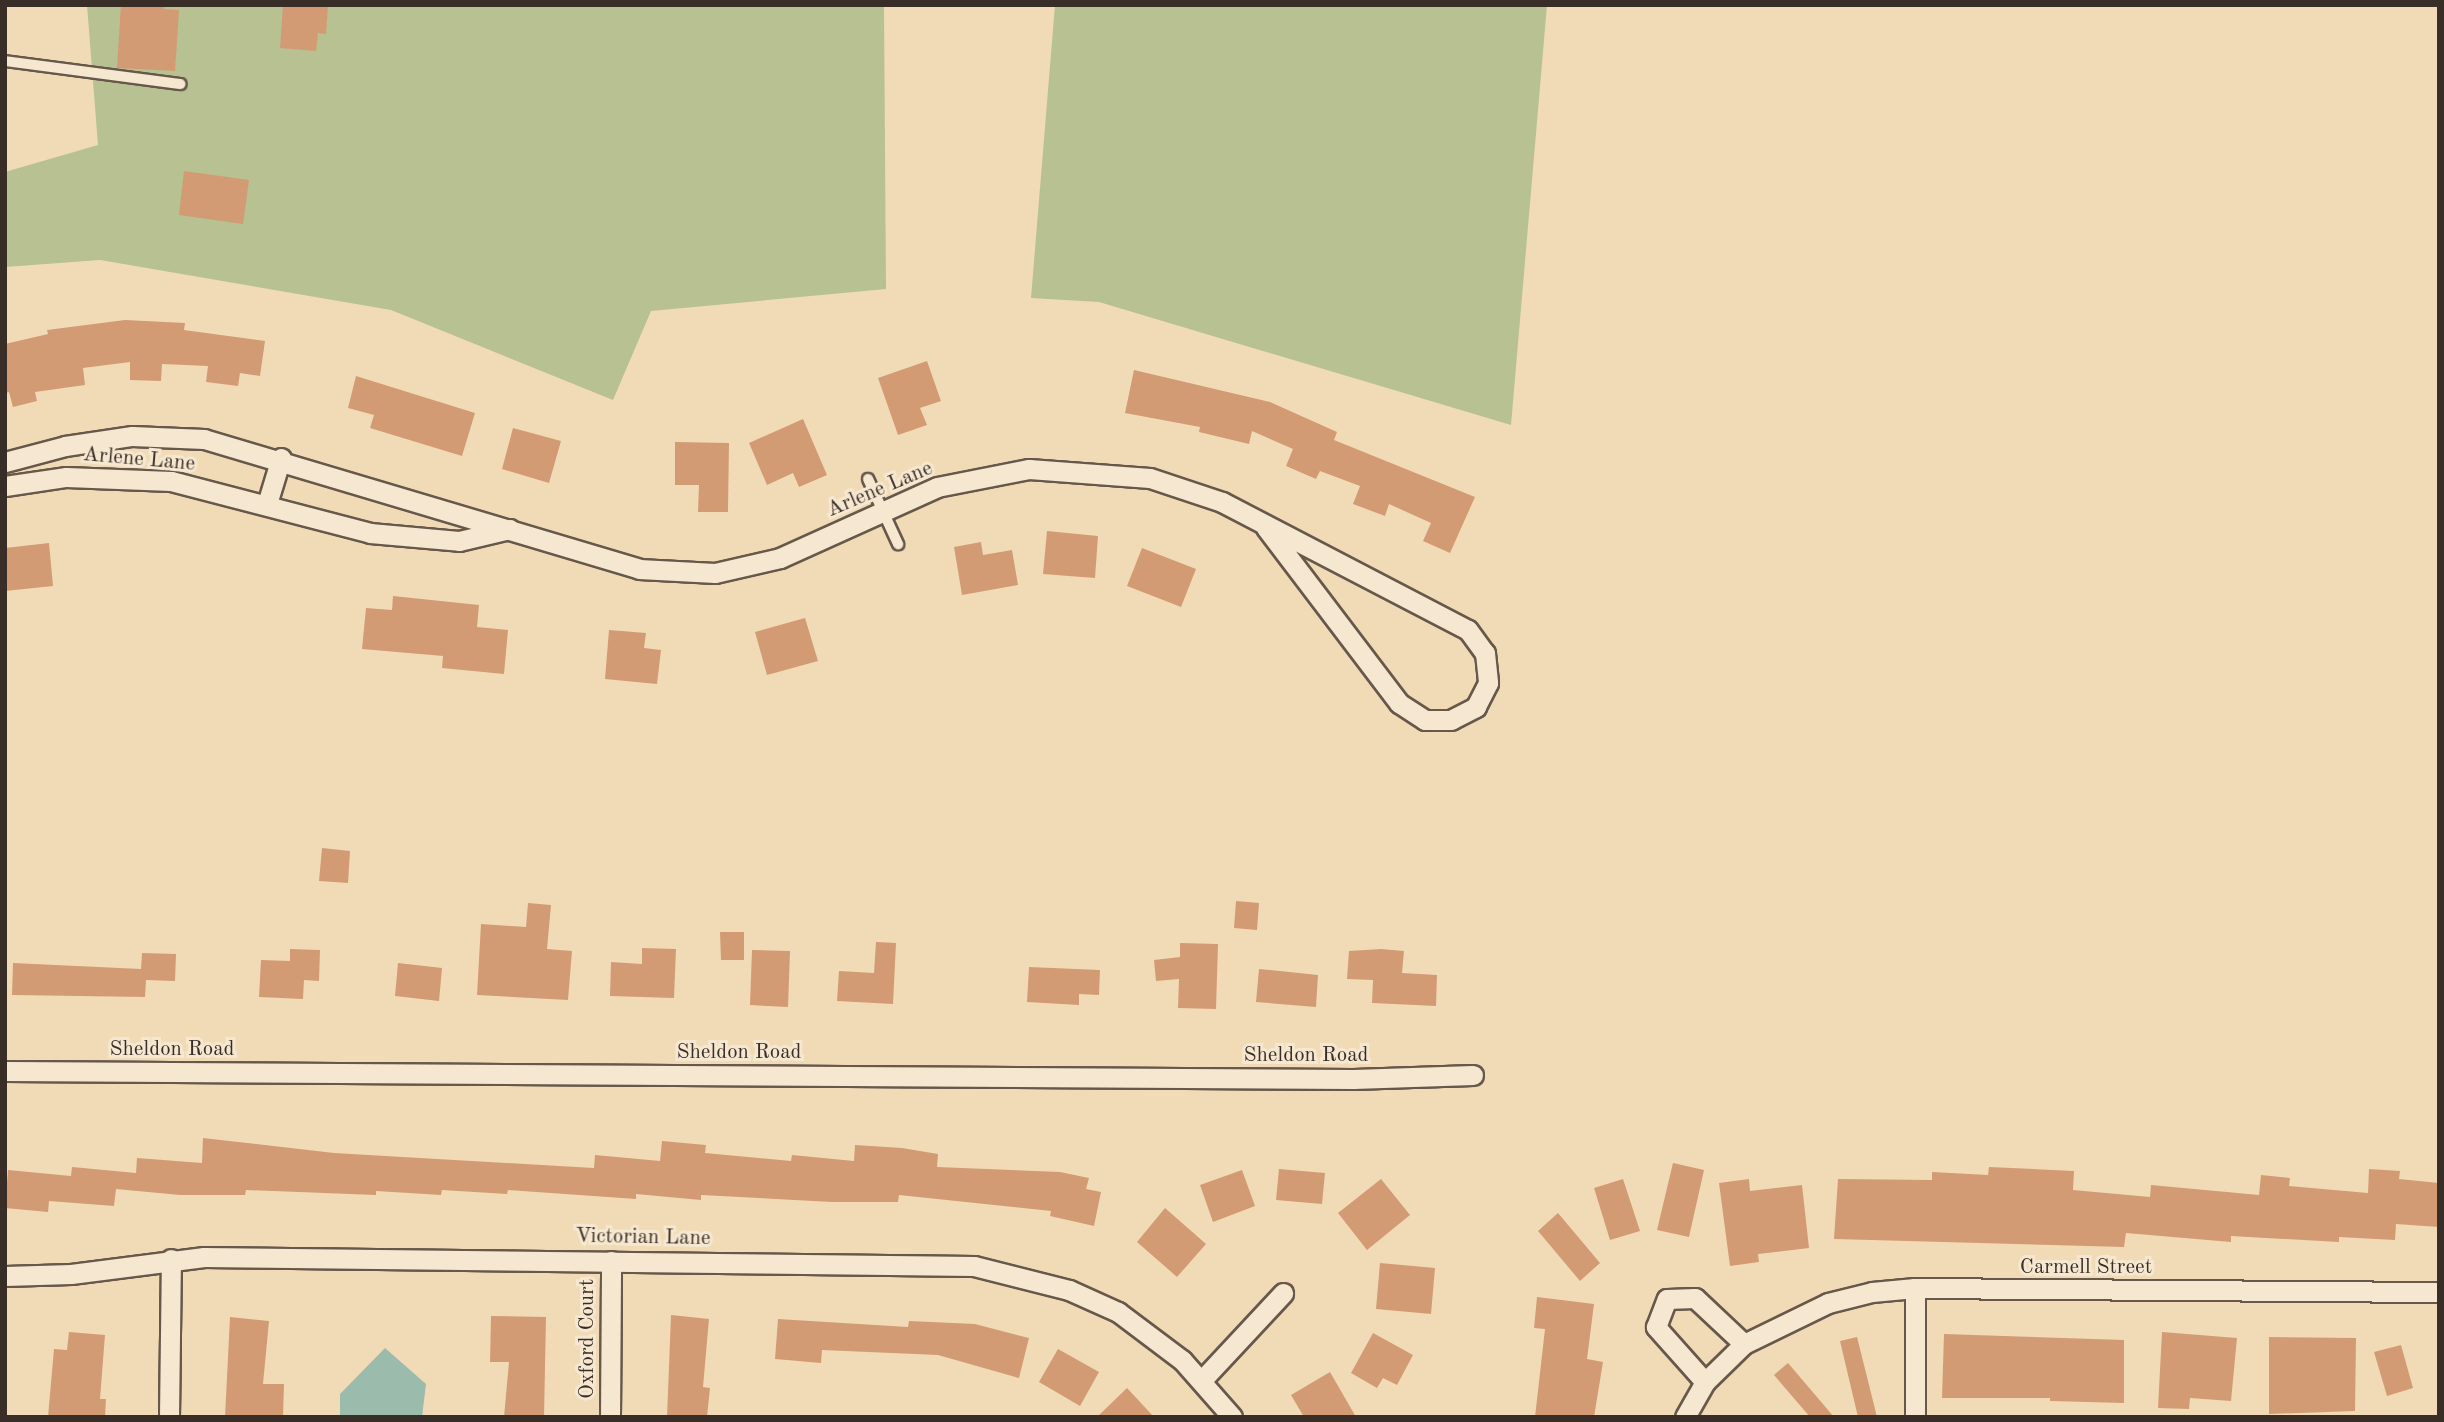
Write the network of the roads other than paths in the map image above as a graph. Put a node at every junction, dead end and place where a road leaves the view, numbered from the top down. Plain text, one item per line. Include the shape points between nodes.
1 (5, 61) edge
2 (180, 84) dead end
3 (281, 458) junction
4 (5, 462) edge
5 (868, 479) dead end
6 (5, 486) edge
7 (267, 504) junction
8 (882, 512) junction
9 (1266, 528) junction
10 (512, 529) junction
11 (898, 544) dead end
12 (5, 1071) edge
13 (1473, 1075) dead end
14 (171, 1259) junction
15 (611, 1261) junction
16 (5, 1276) edge
17 (1916, 1288) junction
18 (2439, 1292) edge
19 (1283, 1293) dead end
20 (1744, 1343) junction
21 (1202, 1380) junction
22 (1705, 1382) junction
23 (169, 1417) edge
24 (610, 1417) edge
25 (1232, 1417) edge
26 (1685, 1417) edge
27 (1915, 1417) edge

1 - 2 lane
3 - 4 street, Arlene Lane via 204,439 132,436 65,446
3 - 7 street
3 - 10 street, Arlene Lane
5 - 8 lane
6 - 7 street, Arlene Lane via 66,477 170,481
7 - 10 street, Arlene Lane via 370,533 459,541
8 - 9 street, Arlene Lane via 937,487 1029,468 1150,478 1222,502
8 - 10 street, Arlene Lane via 780,558 715,573 639,569
8 - 11 lane
9 - 9 street, Arlene Lane via 1399,703 1425,720 1451,720 1476,707 1488,683 1485,653 1468,630 1376,579
12 - 13 street, Sheldon Road via 1339,1079
14 - 15 street, Victorian Lane
14 - 16 street, Victorian Lane via 71,1274
14 - 23 street
15 - 21 street, Victorian Lane via 942,1264 1007,1271 1069,1290 1118,1312 1159,1340
15 - 24 street, Oxford Court
17 - 18 street, Carmell Street
17 - 20 street, Carmell Street via 1828,1303
17 - 27 street
19 - 21 street
20 - 22 street, Carmell Street
20 - 22 street via 1695,1297 1667,1299 1656,1327
21 - 25 street, Victorian Lane
22 - 26 street, Carmell Street

